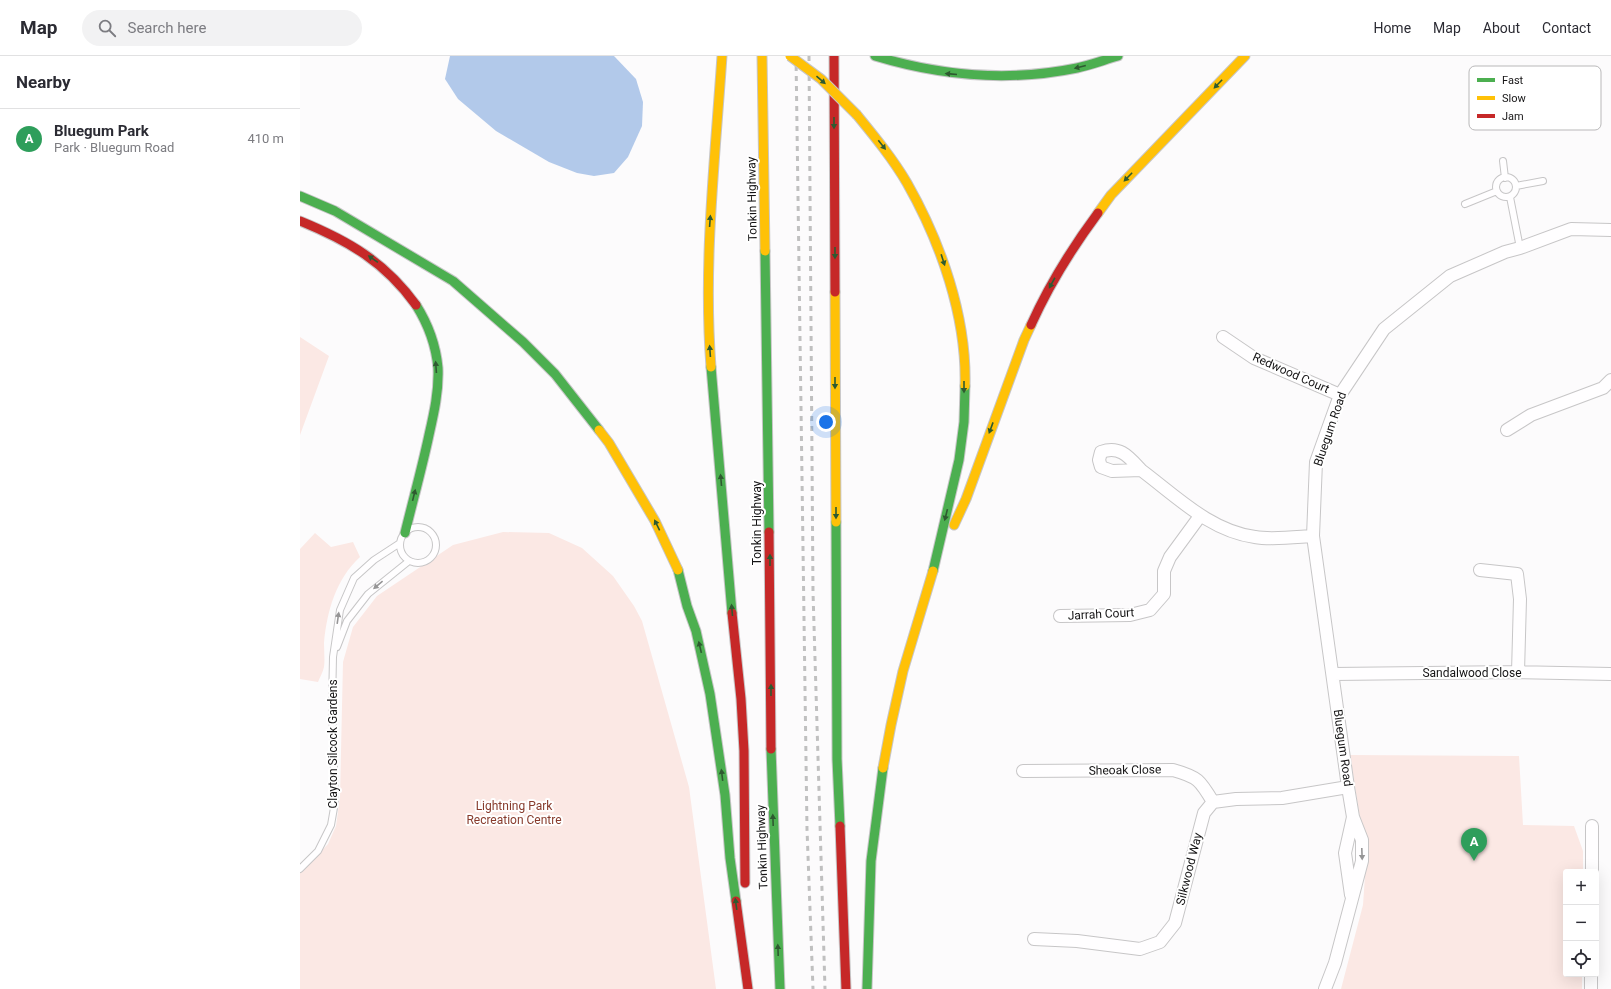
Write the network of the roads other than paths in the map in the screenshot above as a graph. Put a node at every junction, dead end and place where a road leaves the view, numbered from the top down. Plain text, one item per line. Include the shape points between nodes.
1 (722, 56) edge
2 (762, 56) edge
3 (790, 56) edge
4 (834, 56) edge
5 (875, 56) edge
6 (1118, 56) edge
7 (1245, 56) edge
8 (1503, 161) dead end
9 (1505, 178) junction
10 (1543, 181) dead end
11 (1516, 186) junction
12 (1497, 191) junction
13 (300, 196) edge
14 (1510, 197) junction
15 (1465, 204) dead end
16 (300, 221) edge
17 (1611, 230) edge
18 (1520, 248) junction
19 (1223, 337) dead end
20 (1611, 380) edge
21 (1340, 395) junction
22 (1507, 430) dead end
23 (1141, 470) dead end
24 (1200, 516) junction
25 (405, 533) junction
26 (1313, 536) junction
27 (400, 543) junction
28 (409, 561) junction
29 (1480, 570) dead end
30 (932, 572) junction
31 (1060, 616) dead end
32 (333, 657) junction
33 (1518, 672) junction
34 (1333, 674) junction
35 (1611, 674) edge
36 (1023, 771) dead end
37 (1348, 787) junction
38 (1213, 802) junction
39 (1353, 817) junction
40 (1592, 826) dead end
41 (300, 868) edge
42 (1592, 869) edge
43 (1352, 898) junction
44 (1034, 939) dead end
45 (1591, 977) edge
46 (747, 987) edge
47 (780, 989) edge
48 (846, 989) edge
49 (868, 989) edge
50 (1325, 989) edge
51 (1591, 989) edge

46 -> 1 highway via 744,751 708,324 709,238
47 -> 2 highway, Tonkin Highway via 771,758
3 -> 30 highway, bridge via 821,79 858,115 891,157 926,217 946,270 958,317 964,373 964,422 955,477
4 -> 48 highway via 837,759
6 -> 5 highway via 1077,68 1033,75 987,77 942,73 898,64
7 -> 30 highway via 1111,195 1063,264 1024,340 966,499
8 - 9 lane
9 - 11 lane via 1513,180
9 - 12 lane via 1498,182
10 - 11 lane
11 - 14 lane via 1515,193
12 - 14 lane via 1501,196
12 - 15 lane
46 -> 13 highway via 730,858 725,795 710,694 696,631 677,568 652,515 596,425 555,374 523,342 453,281 335,211
14 - 18 lane
25 -> 16 highway via 437,390 434,343 413,298 394,276 354,246
17 - 18 street, Bluegum Road via 1571,229
18 - 21 street, Bluegum Road via 1450,276 1384,329
19 - 21 street, Redwood Court via 1254,358
20 - 22 street via 1603,388 1531,415
21 - 26 street, Bluegum Road via 1316,462
23 - 24 street
24 - 26 street via 1225,529 1256,537
24 - 31 street, Jarrah Court via 1170,557 1164,571 1164,594 1150,610 1130,615
25 - 27 lane
25 - 28 lane via 415,527 426,529 431,532 436,543 434,554 426,562 420,564
26 - 34 street, Bluegum Road
27 - 28 lane via 402,554
32 -> 27 lane, Clayton Silcock Gardens via 340,610 354,578 374,560
28 -> 32 lane, Clayton Silcock Gardens via 368,594 347,621
29 - 33 street via 1517,574 1520,599
30 - 49 highway via 900,684 879,793 872,848
32 - 41 lane, Clayton Silcock Gardens via 335,802 331,825 318,851
33 - 34 street, Sandalwood Close
33 - 35 street, Sandalwood Close
34 - 37 street, Bluegum Road
36 - 38 street, Sheoak Close via 1173,770 1191,775 1203,785
37 - 38 street via 1282,798
37 - 39 street, Bluegum Road
38 - 44 street, Silkwood Way via 1204,812 1176,923 1160,942 1140,949 1077,941
39 - 43 street, Bluegum Road via 1345,853
39 -> 43 street, Bluegum Road via 1362,840 1362,861
40 - 42 street
43 - 50 street, Bluegum Road
45 - 51 street

